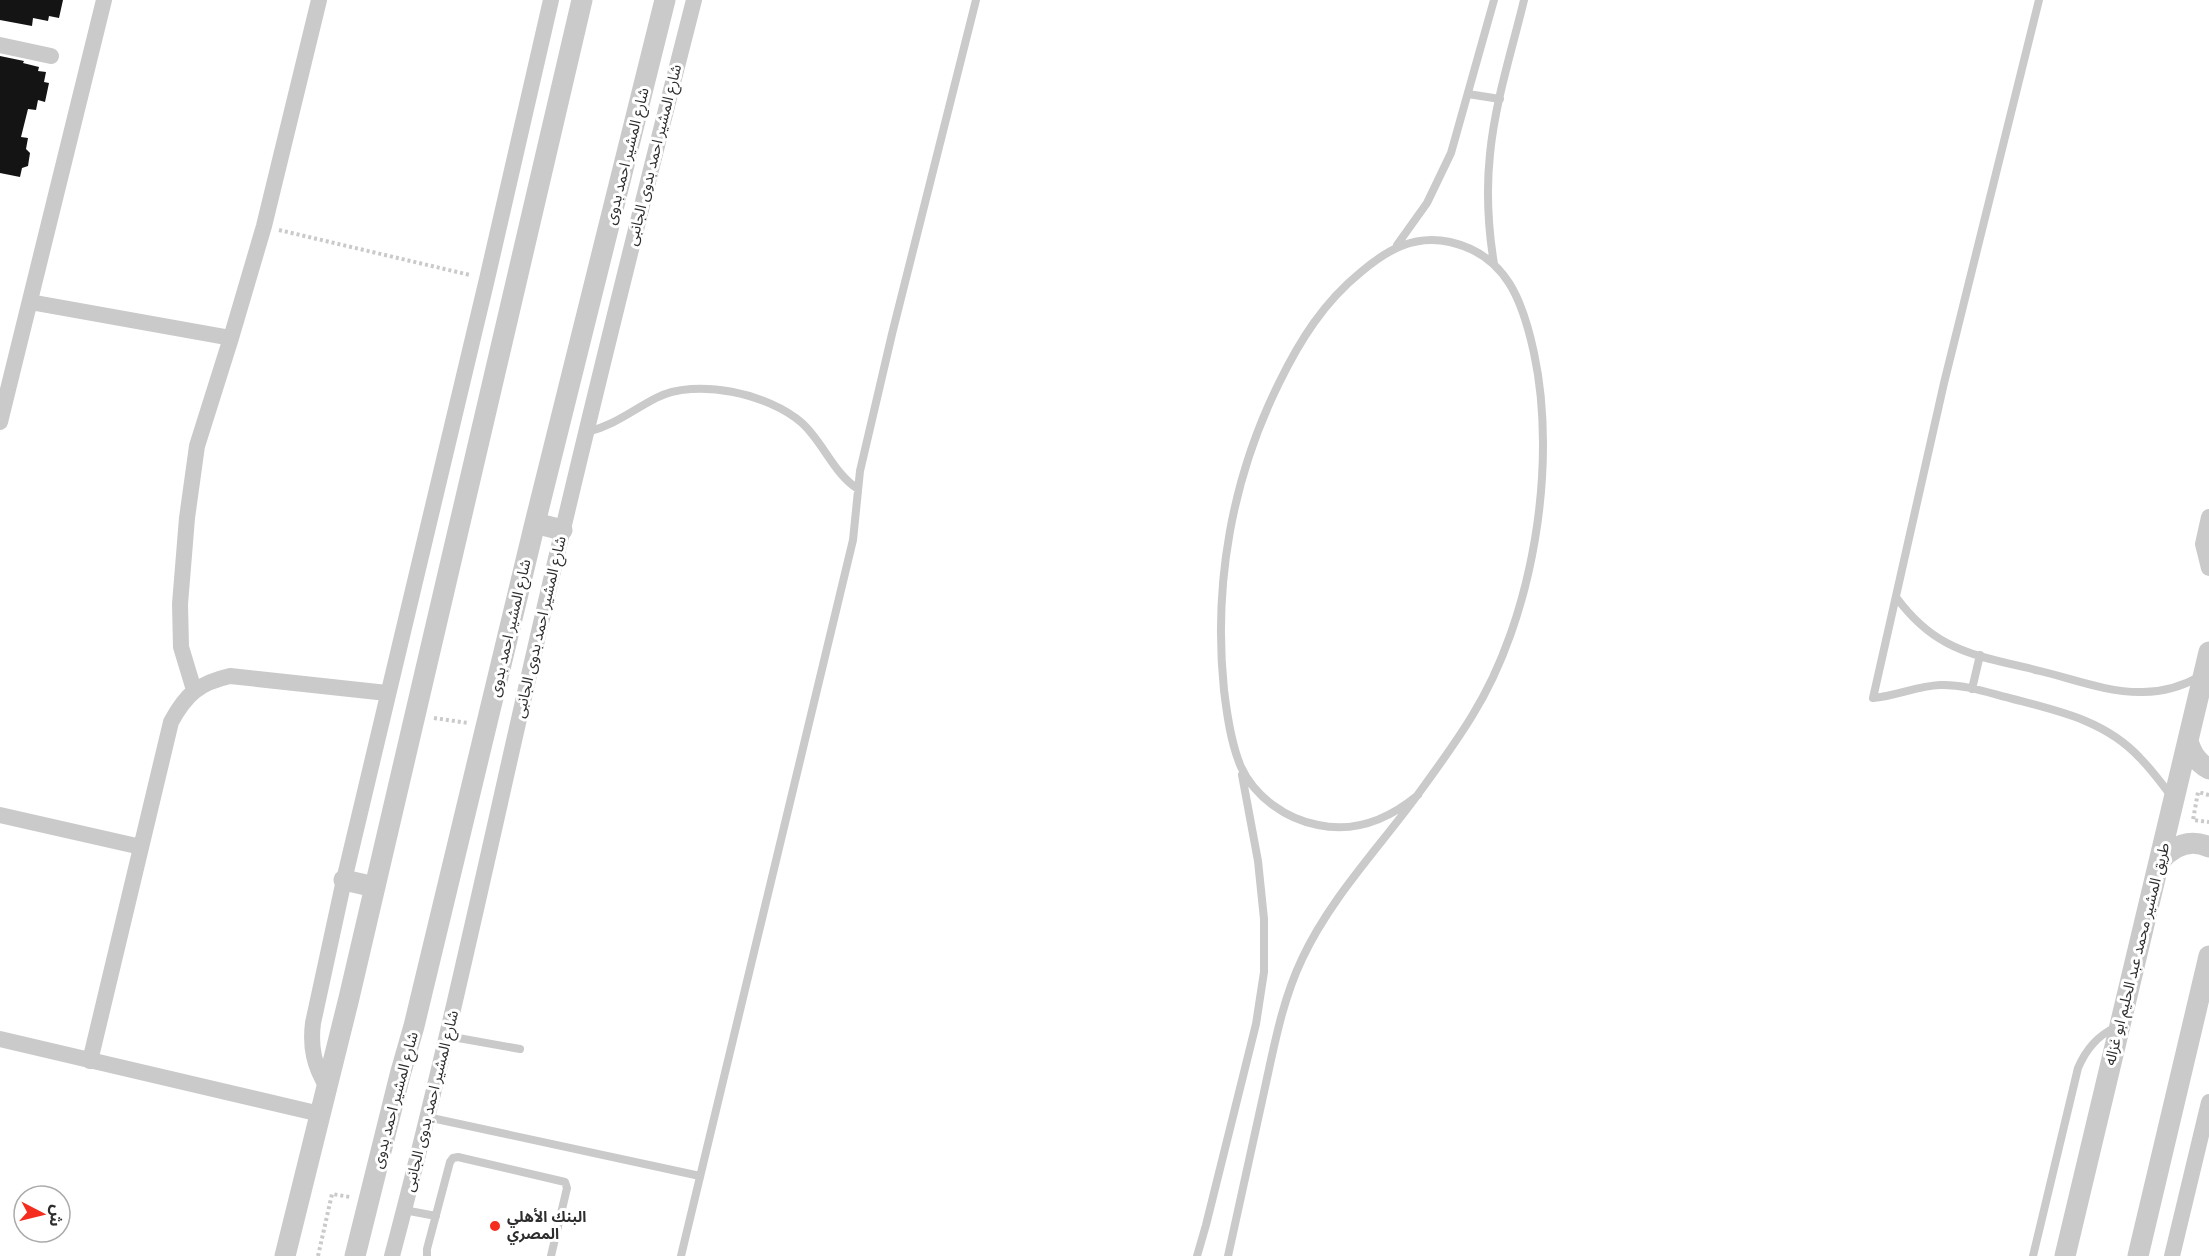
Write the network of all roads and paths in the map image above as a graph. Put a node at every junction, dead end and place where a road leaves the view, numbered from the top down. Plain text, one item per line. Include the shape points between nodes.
1 (104, 0) edge
2 (319, 0) edge
3 (551, 0) edge
4 (582, 0) edge
5 (665, 0) edge
6 (694, 0) edge
7 (976, 0) edge
8 (1494, 0) edge
9 (1524, 0) edge
10 (2038, 0) edge
11 (0, 45) edge
12 (51, 56) dead end
13 (1468, 94) junction
14 (1500, 99) junction
15 (264, 226) junction
16 (1395, 248) junction
17 (1494, 264) junction
18 (488, 279) junction
19 (30, 302) junction
20 (231, 338) junction
21 (0, 422) edge
22 (586, 432) junction
23 (858, 489) junction
24 (2209, 517) edge
25 (535, 523) junction
26 (562, 530) junction
27 (2209, 568) edge
28 (1896, 597) junction
29 (2209, 652) edge
30 (1980, 655) junction
31 (2204, 675) junction
32 (1972, 689) junction
33 (194, 690) junction
34 (387, 693) junction
35 (434, 717) dead end
36 (487, 726) junction
37 (2188, 741) junction
38 (1240, 766) junction
39 (2209, 769) edge
40 (1418, 795) junction
41 (2209, 795) edge
42 (2174, 800) junction
43 (0, 815) edge
44 (2209, 822) edge
45 (2209, 847) edge
46 (141, 848) junction
47 (2160, 861) junction
48 (344, 880) junction
49 (375, 887) junction
50 (2209, 956) edge
51 (2119, 1025) junction
52 (447, 1036) junction
53 (0, 1039) edge
54 (520, 1049) dead end
55 (90, 1060) junction
56 (327, 1087) junction
57 (2208, 1110) edge
58 (320, 1113) junction
59 (427, 1117) junction
60 (700, 1176) junction
61 (368, 1201) junction
62 (405, 1209) junction
63 (436, 1216) junction
64 (285, 1256) edge
65 (318, 1256) edge
66 (355, 1256) edge
67 (392, 1256) edge
68 (427, 1256) edge
69 (551, 1256) edge
70 (681, 1256) edge
71 (1197, 1256) edge
72 (1228, 1256) edge
73 (2033, 1256) edge
74 (2065, 1256) edge
75 (2138, 1256) edge
76 (2172, 1256) edge

1 - 19 street
2 - 15 street
3 - 18 street
4 - 49 street
5 - 25 street, شارع المشير احمد بدوى
6 - 22 street, شارع المشير احمد بدوى الجانبى
7 - 23 lane via 892,334
8 - 13 lane
9 - 14 lane
10 - 28 lane
11 - 12 street
13 - 14 lane
13 - 16 lane via 1440,179
14 - 17 lane via 1488,181
15 - 18 path
15 - 20 street
16 - 17 lane via 1408,242 1439,240 1468,248
16 - 38 lane via 1348,283 1304,336 1265,411 1243,475 1227,546 1220,624 1225,699
17 - 40 lane via 1514,290 1538,373 1543,431 1536,524 1523,592 1497,666 1473,715
18 - 34 street
19 - 20 street
19 - 21 street
20 - 33 street via 198,446 187,518 181,647
22 - 23 lane via 611,424 656,397 684,389 713,389 781,408 803,425 844,478
22 - 26 street, شارع المشير احمد بدوى الجانبى
23 - 60 lane via 853,540
24 - 27 street via 2203,544
25 - 26 street
25 - 36 street, شارع المشير احمد بدوى
26 - 52 street, شارع المشير احمد بدوى الجانبى
28 - 30 lane via 1932,634
28 - 32 lane via 1873,698 1926,686
29 - 31 street, طريق المشير محمد عبد الحليم ابو غزاله
30 - 31 lane via 2128,692 2159,691
30 - 32 lane
31 - 37 street, طريق المشير محمد عبد الحليم ابو غزاله
32 - 42 lane via 2073,715 2102,728 2140,757
33 - 34 street via 211,680 230,676
33 - 46 street via 180,704 171,722
34 - 48 street
35 - 36 path
36 - 61 street, شارع المشير احمد بدوى
37 - 39 street via 2191,752
37 - 42 street, طريق المشير محمد عبد الحليم ابو غزاله
38 - 40 lane via 1274,806 1304,822 1322,826 1339,828 1373,822 1389,816
38 - 71 lane via 1258,861 1264,972 1256,1024
40 - 72 lane via 1326,915 1300,961 1282,1010
41 - 44 path via 2198,792 2193,820
42 - 47 street, طريق المشير محمد عبد الحليم ابو غزاله
43 - 46 street
45 - 47 street via 2191,842 2179,845
46 - 55 street
47 - 51 street, طريق المشير محمد عبد الحليم ابو غزاله
48 - 49 street
48 - 56 street via 311,1037 314,1063
49 - 56 street
50 - 75 street
51 - 73 lane via 2098,1038 2078,1068
51 - 74 street, طريق المشير محمد عبد الحليم ابو غزاله
52 - 54 lane
52 - 59 street, شارع المشير احمد بدوى الجانبى
53 - 55 street
55 - 58 street
56 - 58 street
57 - 76 street
58 - 64 street
59 - 60 lane
59 - 62 street, شارع المشير احمد بدوى الجانبى
60 - 70 lane
61 - 65 path via 332,1194
61 - 66 street, شارع المشير احمد بدوى
62 - 63 lane
62 - 67 street, شارع المشير احمد بدوى الجانبى
63 - 68 lane
63 - 69 lane via 453,1158 559,1179 567,1188

